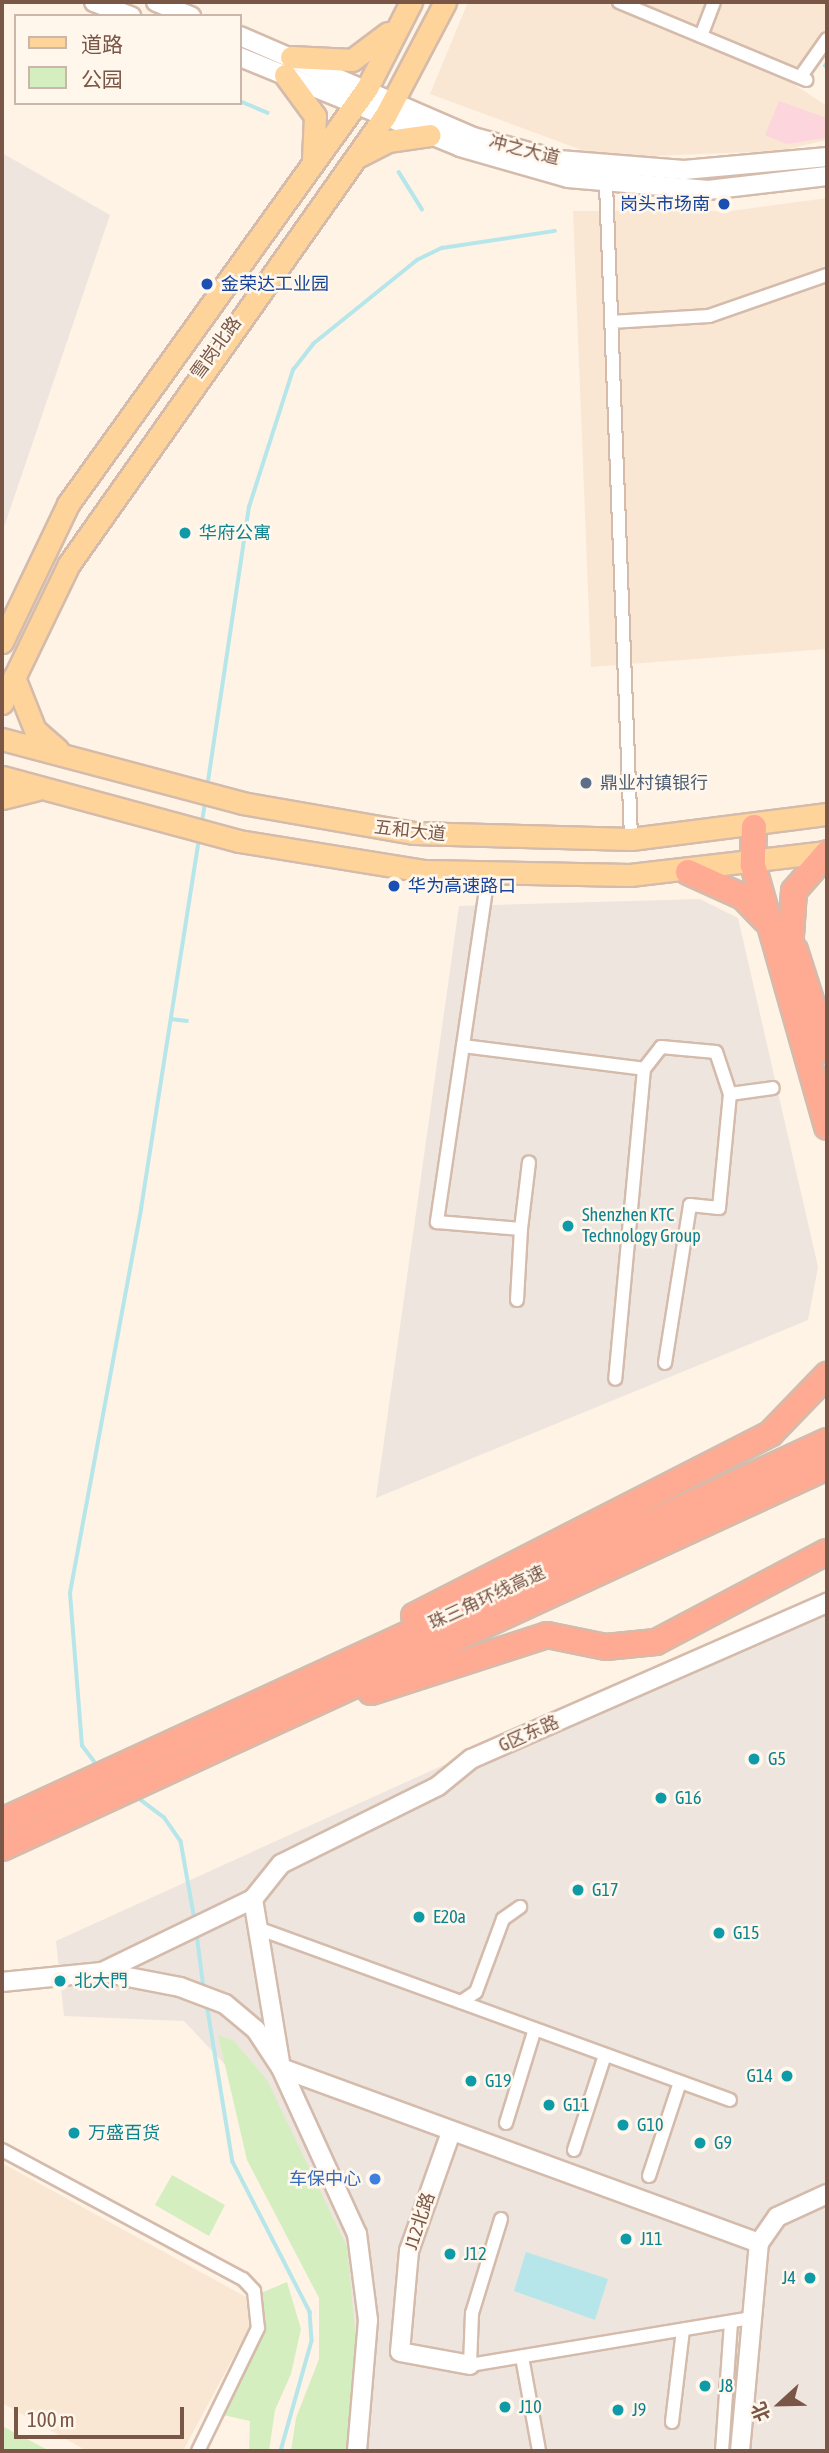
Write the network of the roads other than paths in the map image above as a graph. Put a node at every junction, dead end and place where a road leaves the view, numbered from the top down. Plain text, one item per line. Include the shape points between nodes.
1 (94, 2) edge
2 (156, 2) edge
3 (445, 2) edge
4 (619, 2) edge
5 (714, 2) edge
6 (409, 8) edge
7 (126, 14) edge
8 (186, 14) edge
9 (701, 36) junction
10 (242, 37) edge
11 (827, 39) edge
12 (242, 57) edge
13 (288, 66) junction
14 (362, 95) junction
15 (389, 108) junction
16 (430, 135) junction
17 (827, 157) edge
18 (311, 166) junction
19 (347, 167) junction
20 (827, 176) edge
21 (606, 184) junction
22 (827, 275) edge
23 (611, 322) junction
24 (2, 642) edge
25 (14, 677) junction
26 (2, 703) edge
27 (2, 739) edge
28 (65, 756) junction
29 (2, 777) edge
30 (39, 788) junction
31 (2, 798) edge
32 (827, 814) edge
33 (754, 827) junction
34 (631, 839) junction
35 (827, 853) edge
36 (761, 864) junction
37 (688, 872) junction
38 (488, 876) junction
39 (784, 938) junction
40 (463, 1046) junction
41 (827, 1050) edge
42 (643, 1069) junction
43 (773, 1088) dead end
44 (730, 1094) junction
45 (826, 1119) edge
46 (529, 1161) dead end
47 (521, 1229) junction
48 (517, 1300) dead end
49 (665, 1363) dead end
50 (827, 1375) edge
51 (615, 1379) dead end
52 (827, 1441) edge
53 (827, 1467) edge
54 (827, 1552) edge
55 (827, 1603) edge
56 (254, 1718) junction
57 (156, 1763) junction
58 (2, 1821) edge
59 (2, 1848) edge
60 (253, 1899) junction
61 (520, 1907) dead end
62 (260, 1929) junction
63 (102, 1972) junction
64 (2, 1982) edge
65 (461, 2002) junction
66 (535, 2029) junction
67 (605, 2055) junction
68 (281, 2068) junction
69 (680, 2082) junction
70 (730, 2100) dead end
71 (506, 2123) dead end
72 (450, 2135) junction
73 (2, 2150) edge
74 (574, 2150) dead end
75 (649, 2176) dead end
76 (827, 2194) edge
77 (501, 2220) dead end
78 (759, 2243) junction
79 (752, 2318) junction
80 (731, 2322) junction
81 (683, 2330) junction
82 (522, 2357) junction
83 (470, 2365) junction
84 (672, 2422) dead end
85 (198, 2451) edge
86 (357, 2451) edge
87 (539, 2451) edge
88 (722, 2451) edge
89 (740, 2451) edge

1 - 7 street
2 - 8 street
3 - 15 main road, 雪岗北路
4 - 9 street
5 - 9 street
6 - 13 main road via 360,57
6 - 14 main road, 雪岗北路
9 - 11 street via 803,78
10 - 13 street, 冲之大道
12 - 13 street, 冲之大道
13 - 14 street, 冲之大道
13 - 18 main road via 315,116
14 - 15 street, 冲之大道
14 - 18 main road, 雪岗北路
15 - 16 street, 冲之大道
15 - 17 street, 冲之大道 via 559,160 717,170
15 - 19 main road, 雪岗北路
16 - 19 main road via 388,141
16 - 21 street, 冲之大道 via 517,166
18 - 24 main road, 雪岗北路 via 68,504
19 - 25 main road, 雪岗北路 via 69,564
20 - 21 street, 冲之大道 via 708,190
21 - 23 street
22 - 23 street via 709,316
23 - 34 street
25 - 26 main road, 雪岗北路
25 - 28 main road via 35,730
27 - 28 main road, 五和大道
28 - 34 main road, 五和大道 via 242,803 414,833
29 - 30 main road, 五和大道
30 - 31 main road
30 - 38 main road, 五和大道 via 239,841
32 - 33 main road, 五和大道
33 - 34 main road, 五和大道
33 - 36 highway
35 - 36 main road, 五和大道
35 - 39 highway via 794,891
36 - 37 main road, 五和大道
36 - 39 highway
37 - 38 main road, 五和大道
37 - 39 highway via 743,897
38 - 40 street
39 - 41 highway
39 - 45 highway
40 - 42 street
40 - 47 street via 437,1222
42 - 44 street via 661,1047 716,1052
42 - 51 street
43 - 44 street
44 - 49 street via 719,1208 690,1205
46 - 47 street
47 - 48 street
50 - 56 highway via 796,1413 759,1439 506,1564
52 - 56 highway, 珠三角环线高速
53 - 56 highway, 珠三角环线高速
54 - 56 highway via 656,1642 606,1647 547,1635
55 - 60 street, G区东路 via 471,1759 438,1786 281,1864
56 - 57 highway, 珠三角环线高速
57 - 58 highway via 86,1783
57 - 59 highway via 107,1798
60 - 62 street
60 - 63 street
61 - 65 street via 503,1919 476,1992
62 - 65 street
62 - 68 street
63 - 64 street
63 - 68 street via 180,1987 225,2004 256,2030
65 - 66 street
66 - 67 street
66 - 71 street
67 - 69 street
67 - 74 street
68 - 72 street
68 - 86 street via 359,2247 368,2320
69 - 70 street
69 - 75 street
72 - 78 street
72 - 83 street, J12北路 via 409,2251 400,2352
73 - 85 street via 243,2279 254,2291 258,2328
76 - 78 street via 777,2217
77 - 83 street via 472,2313
78 - 79 street
79 - 80 street
79 - 89 street
80 - 81 street
80 - 88 street
81 - 82 street
81 - 84 street
82 - 83 street
82 - 87 street

